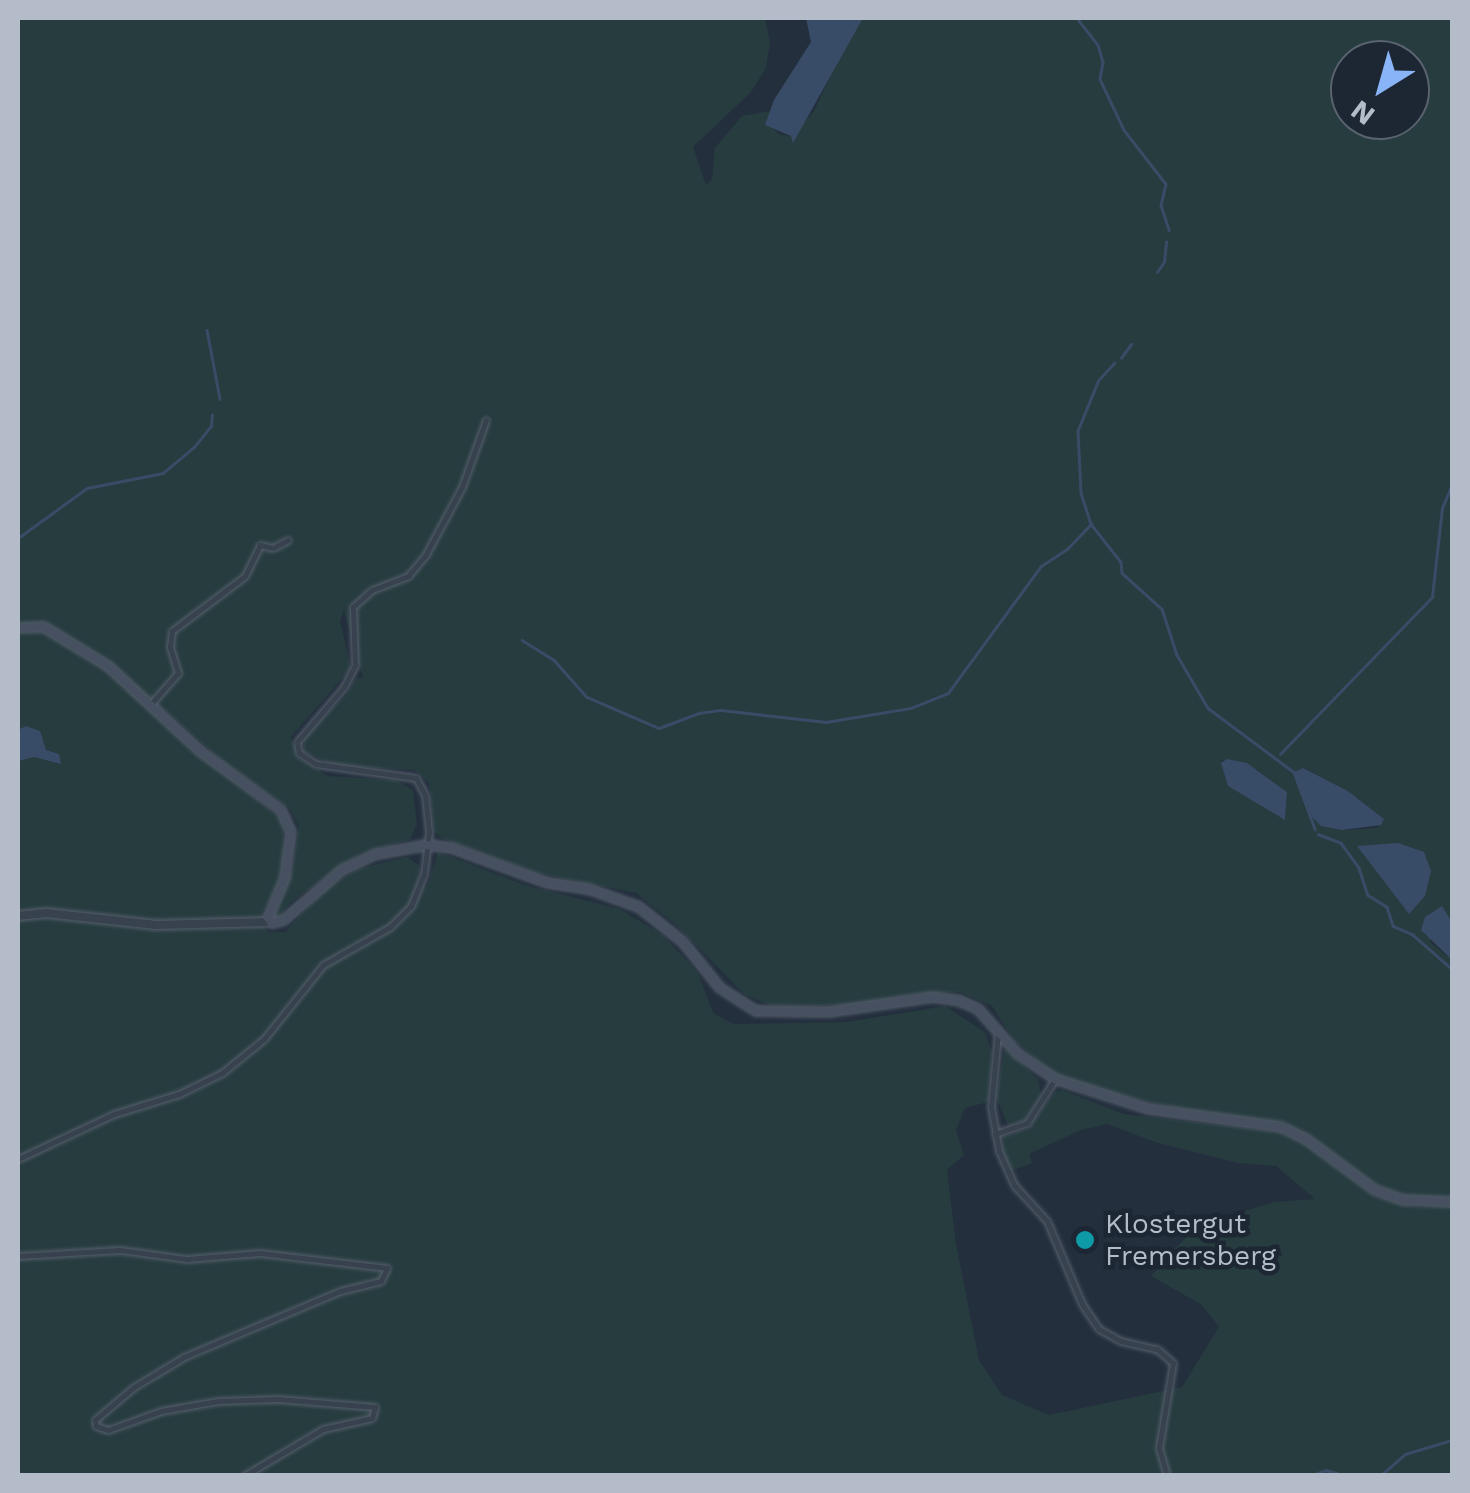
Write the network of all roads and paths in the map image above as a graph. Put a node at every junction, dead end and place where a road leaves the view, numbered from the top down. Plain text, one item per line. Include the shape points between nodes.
1 (486, 420) dead end
2 (288, 540) dead end
3 (18, 628) edge
4 (150, 705) junction
5 (427, 845) junction
6 (18, 916) edge
7 (269, 922) junction
8 (1000, 1031) junction
9 (1055, 1079) junction
10 (995, 1134) junction
11 (18, 1158) edge
12 (1452, 1202) edge
13 (18, 1256) edge
14 (244, 1476) edge
15 (1167, 1476) edge

1 - 5 street via 462,486 425,556 408,576 372,590 352,607 355,665 344,688 296,742 299,753 316,764 416,778 426,794
2 - 4 street via 272,548 260,545 246,576 172,631 178,673
3 - 4 main road via 57,634 108,666
4 - 7 main road via 288,818 285,878
5 - 7 main road via 378,854 342,870 284,920
5 - 8 main road via 625,900 660,920 720,988 756,1011 829,1012 933,997 969,1004
5 - 11 street via 411,906 390,927 324,965 243,1058 195,1087 114,1114
6 - 7 street via 156,925
8 - 9 main road via 1026,1062
8 - 10 street via 992,1074
9 - 10 street via 1028,1123
9 - 12 main road via 1150,1109 1280,1127 1375,1190 1417,1202
10 - 15 street via 1014,1185 1048,1221 1082,1304 1099,1328 1120,1342 1157,1349 1173,1364 1159,1448
13 - 14 street via 120,1250 187,1260 260,1253 387,1268 380,1280 184,1357 95,1420 108,1430 218,1401 375,1407 372,1418 322,1429

